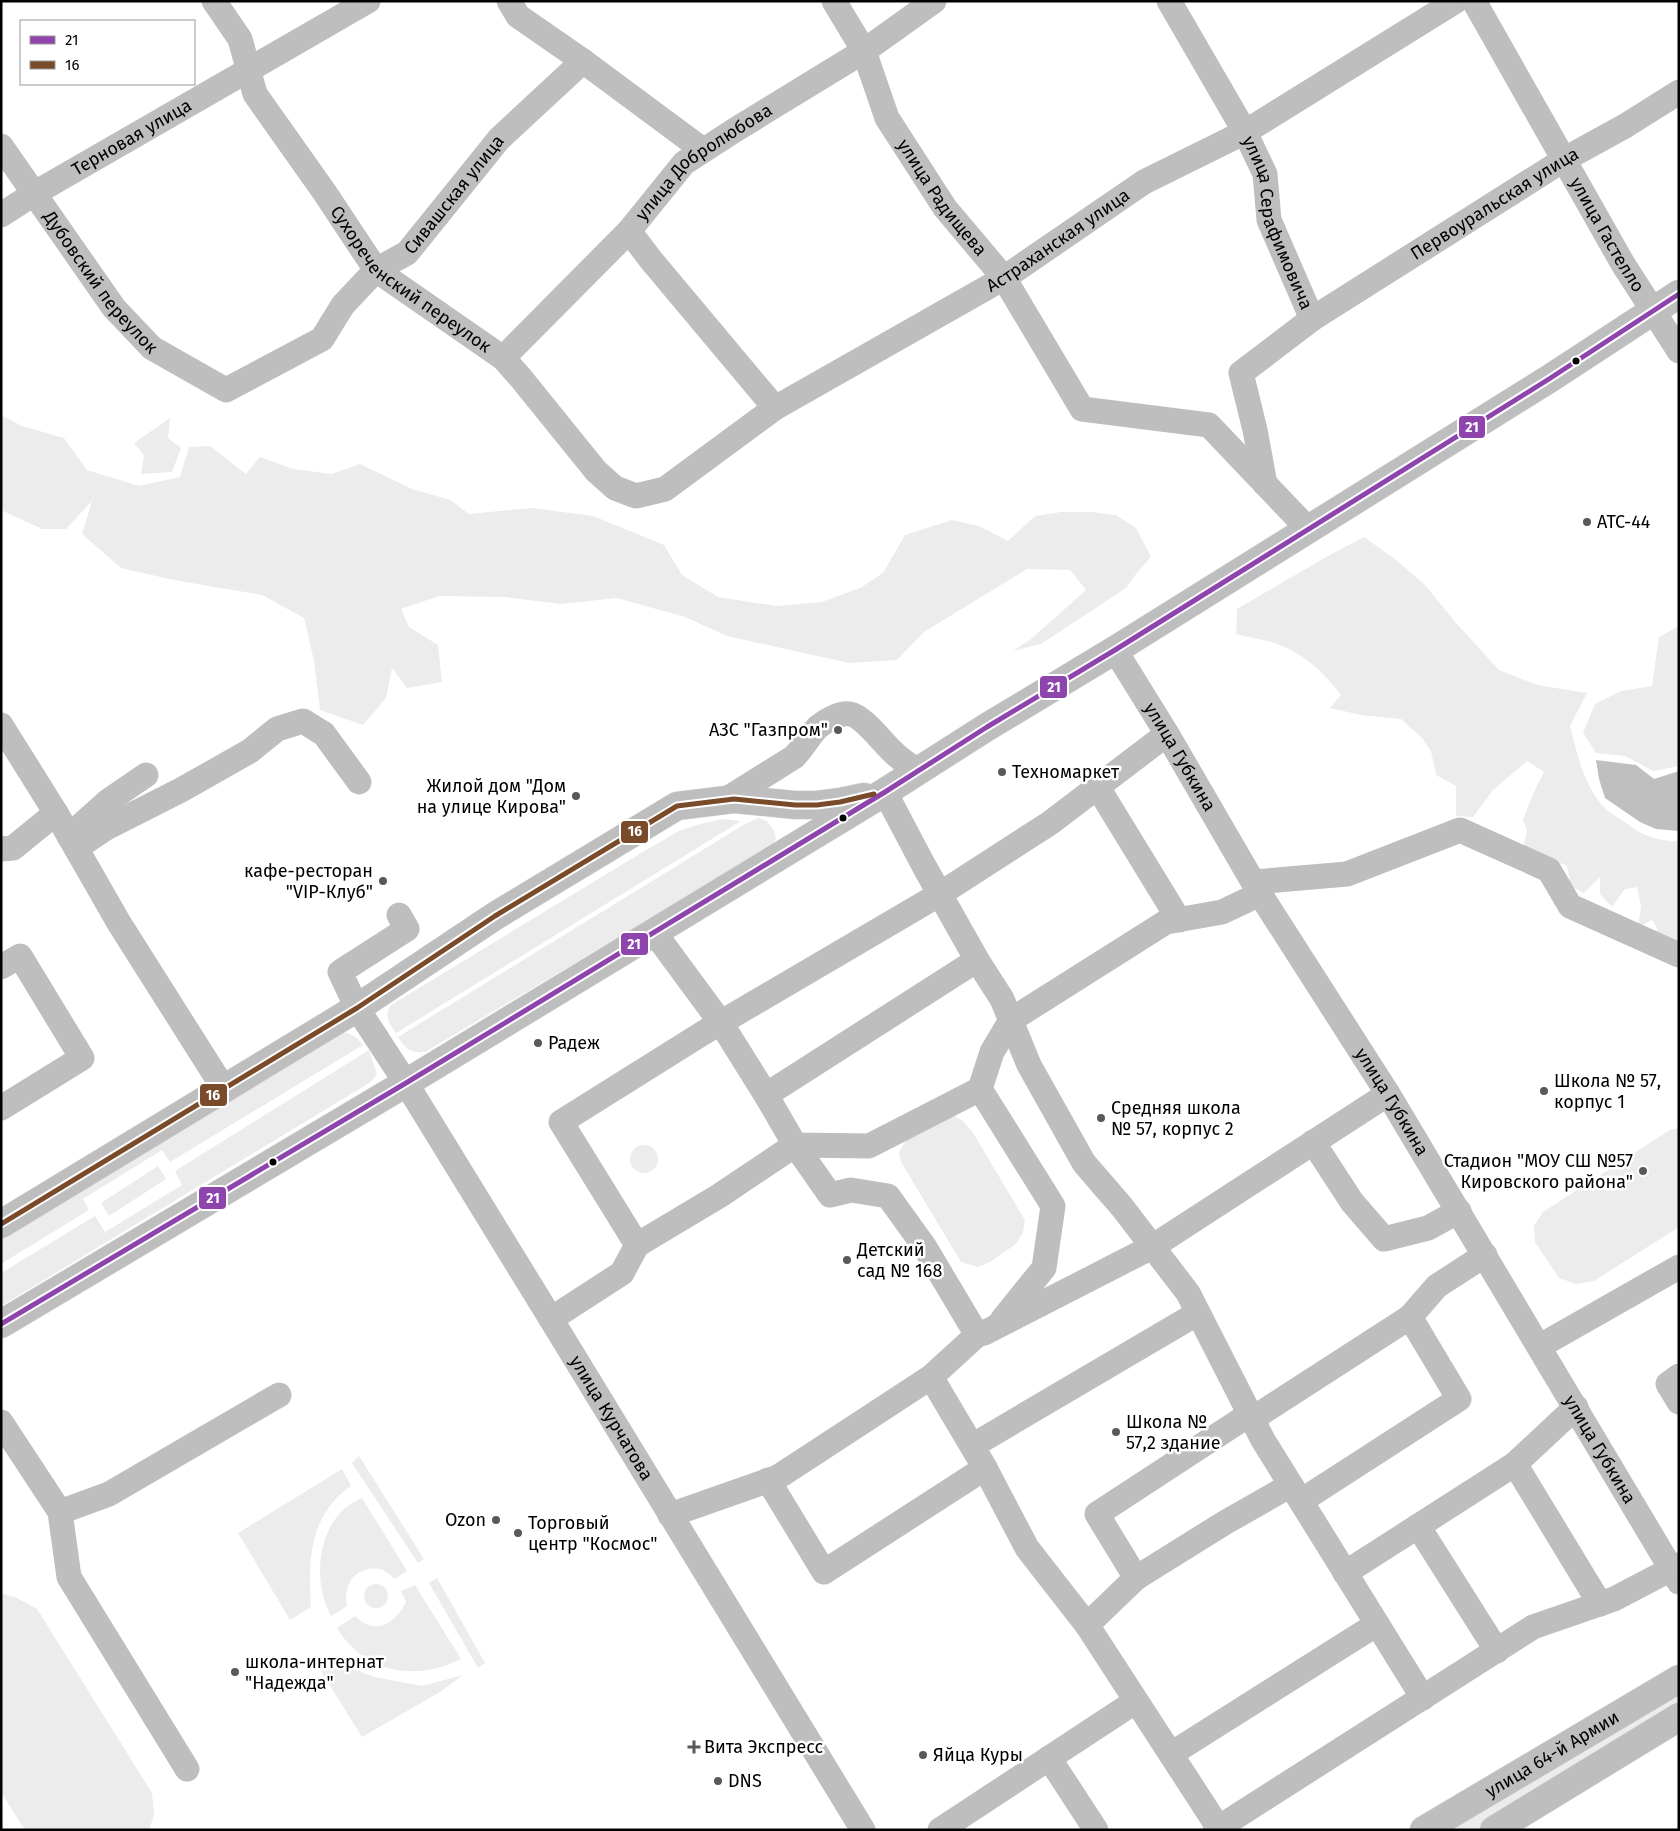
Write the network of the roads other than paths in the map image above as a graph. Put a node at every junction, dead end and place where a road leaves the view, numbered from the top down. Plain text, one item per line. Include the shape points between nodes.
1 (214, 1) edge
2 (368, 1) edge
3 (509, 1) edge
4 (834, 1) edge
5 (934, 1) edge
6 (1169, 1) edge
7 (1456, 1) edge
8 (1474, 1) edge
9 (864, 51) junction
10 (584, 61) junction
11 (249, 69) junction
12 (1679, 92) edge
13 (1245, 132) junction
14 (1, 146) edge
15 (703, 150) junction
16 (1565, 159) junction
17 (35, 193) junction
18 (1, 215) edge
19 (629, 231) junction
20 (376, 270) junction
21 (1004, 278) junction
22 (1679, 294) edge
23 (1654, 310) junction
24 (1312, 319) junction
25 (1679, 351) edge
26 (502, 358) junction
27 (226, 390) joint
28 (775, 408) junction
29 (1265, 484) junction
30 (665, 489) joint
31 (1308, 529) junction
32 (1115, 650) junction
33 (1, 725) edge
34 (1166, 734) junction
35 (918, 770) junction
36 (146, 775) dead end
37 (359, 782) dead end
38 (1097, 786) junction
39 (885, 792) junction
40 (725, 800) junction
41 (56, 813) junction
42 (72, 842) junction
43 (1, 849) edge
44 (1257, 888) junction
45 (940, 894) junction
46 (399, 915) dead end
47 (1179, 920) junction
48 (654, 932) junction
49 (1679, 955) edge
50 (977, 960) junction
51 (1, 967) edge
52 (357, 1008) junction
53 (1011, 1020) junction
54 (721, 1023) junction
55 (406, 1083) junction
56 (980, 1089) junction
57 (224, 1090) junction
58 (1388, 1094) junction
59 (766, 1095) junction
60 (1, 1108) edge
61 (1313, 1142) junction
62 (795, 1145) junction
63 (1459, 1211) junction
64 (1, 1224) edge
65 (637, 1245) junction
66 (1152, 1247) junction
67 (1485, 1255) junction
68 (1679, 1268) edge
69 (1198, 1313) junction
70 (1410, 1317) junction
71 (551, 1318) junction
72 (1, 1324) edge
73 (987, 1331) junction
74 (1540, 1346) junction
75 (1679, 1376) edge
76 (931, 1377) junction
77 (279, 1395) dead end
78 (1679, 1402) edge
79 (1576, 1408) junction
80 (1251, 1417) junction
81 (1, 1422) edge
82 (972, 1446) junction
83 (1515, 1464) junction
84 (985, 1468) junction
85 (768, 1480) junction
86 (1296, 1493) junction
87 (60, 1512) junction
88 (670, 1515) junction
89 (1418, 1526) junction
90 (1676, 1572) edge
91 (1345, 1573) junction
92 (1136, 1578) junction
93 (1600, 1604) junction
94 (1377, 1624) junction
95 (1087, 1625) junction
96 (1497, 1651) junction
97 (1679, 1679) edge
98 (1423, 1698) junction
99 (1136, 1701) junction
100 (1679, 1717) edge
101 (1171, 1754) junction
102 (1049, 1758) junction
103 (187, 1769) dead end
104 (1217, 1828) edge
105 (863, 1830) edge
106 (940, 1830) edge
107 (1096, 1830) edge
108 (1424, 1830) edge
109 (1494, 1830) edge

1 - 11 street, Сухореченский переулок via 240,39
2 - 11 street, Терновая улица
3 - 10 street via 518,16
4 - 9 street, улица Радищева
5 - 9 street, улица Добролюбова
6 - 13 street, улица Серафимовича
7 - 13 street, Астраханская улица
8 - 16 street, улица Гастелло
9 - 15 street, улица Добролюбова
9 - 21 street, улица Радищева via 887,118 945,208
10 - 15 street
10 - 20 street, Сивашская улица via 499,139 407,253
11 - 17 street, Терновая улица
11 - 20 street, Сухореченский переулок via 255,94
12 - 16 street, Первоуральская улица
13 - 21 street, Астраханская улица via 1144,182
13 - 24 street, улица Серафимовича via 1265,174 1268,220
14 - 17 street, Дубовский переулок
15 - 19 street, улица Добролюбова via 684,163
16 - 23 street, улица Гастелло
16 - 24 street, Первоуральская улица
17 - 18 street, Терновая улица
17 - 27 street, Дубовский переулок via 114,308 152,348
19 - 26 street, улица Добролюбова
19 - 28 street
20 - 26 street, Сухореченский переулок
20 - 27 street, Сивашская улица via 343,305 322,339
21 - 28 street, Астраханская улица
21 - 29 street, улица Радищева via 1082,409 1209,425
22 - 23 main road
23 - 25 street, улица Гастелло
23 - 31 main road
24 - 29 street, улица Серафимовича via 1240,372
26 - 30 street, Сухореченский переулок via 596,471 615,488 636,496
28 - 30 street, Астраханская улица
29 - 31 street, улица Радищева
31 - 32 main road
32 - 34 street, улица Губкина
32 - 35 main road
33 - 41 street
34 - 38 street
34 - 44 street, улица Губкина
35 - 39 main road
35 - 40 street via 903,761 864,723 845,714 819,727 794,757
36 - 42 street via 108,801
37 - 42 street via 324,734 303,721 277,729 250,751 182,790
38 - 45 street via 1050,823
38 - 47 street
39 - 40 main road via 817,805
39 - 45 street
39 - 48 main road
40 - 52 main road via 677,806 496,916
41 - 42 street
41 - 43 street via 13,848
42 - 57 street
44 - 47 street via 1222,912
44 - 49 street via 1347,874 1460,830 1549,870 1570,906
44 - 58 street, улица Губкина
45 - 50 street
45 - 54 street
46 - 52 street, улица Курчатова via 408,929 381,937 336,966
47 - 53 street via 1166,922
48 - 54 street
48 - 55 main road
50 - 53 street via 1002,999
50 - 59 street
51 - 60 street via 20,956 82,1058
52 - 55 street, улица Курчатова
52 - 57 main road
53 - 56 street via 992,1052
53 - 66 street via 1029,1065 1084,1163
54 - 59 street
54 - 65 street via 561,1122
55 - 71 street, улица Курчатова
55 - 72 main road
56 - 62 street via 869,1146
56 - 73 street via 1053,1206 1044,1268
57 - 64 main road
58 - 61 street
58 - 63 street, улица Губкина
59 - 62 street
61 - 63 street via 1352,1202 1384,1239 1428,1228
61 - 66 street
62 - 65 street
62 - 73 street via 830,1195 851,1190 888,1196
63 - 67 street, улица Губкина
65 - 71 street via 622,1273
66 - 69 street via 1188,1293
66 - 73 street
67 - 70 street via 1436,1286
67 - 74 street, улица Губкина
68 - 74 street
69 - 80 street
69 - 82 street
70 - 80 street
70 - 86 street via 1459,1399
71 - 88 street, улица Курчатова
73 - 76 street
74 - 79 street, улица Губкина
75 - 78 street via 1668,1384
76 - 82 street
76 - 85 street via 778,1477
77 - 87 street via 109,1494
79 - 83 street
79 - 90 street, улица Губкина
80 - 86 street
80 - 92 street via 1097,1514
81 - 87 street
82 - 84 street
83 - 89 street
83 - 93 street
84 - 85 street via 824,1572
84 - 95 street via 1027,1548
85 - 88 street
86 - 91 street
86 - 92 street via 1226,1522
87 - 103 street via 69,1577
88 - 105 street, улица Курчатова
89 - 91 street
89 - 96 street
90 - 93 street
91 - 94 street
92 - 95 street
93 - 96 street via 1533,1628
94 - 98 street
94 - 101 street
95 - 99 street
96 - 98 street
97 - 108 main road, улица 64-й Армии
98 - 104 street
99 - 101 street
99 - 102 street
100 - 109 main road, улица 64-й Армии
101 - 104 street
102 - 106 street
102 - 107 street

